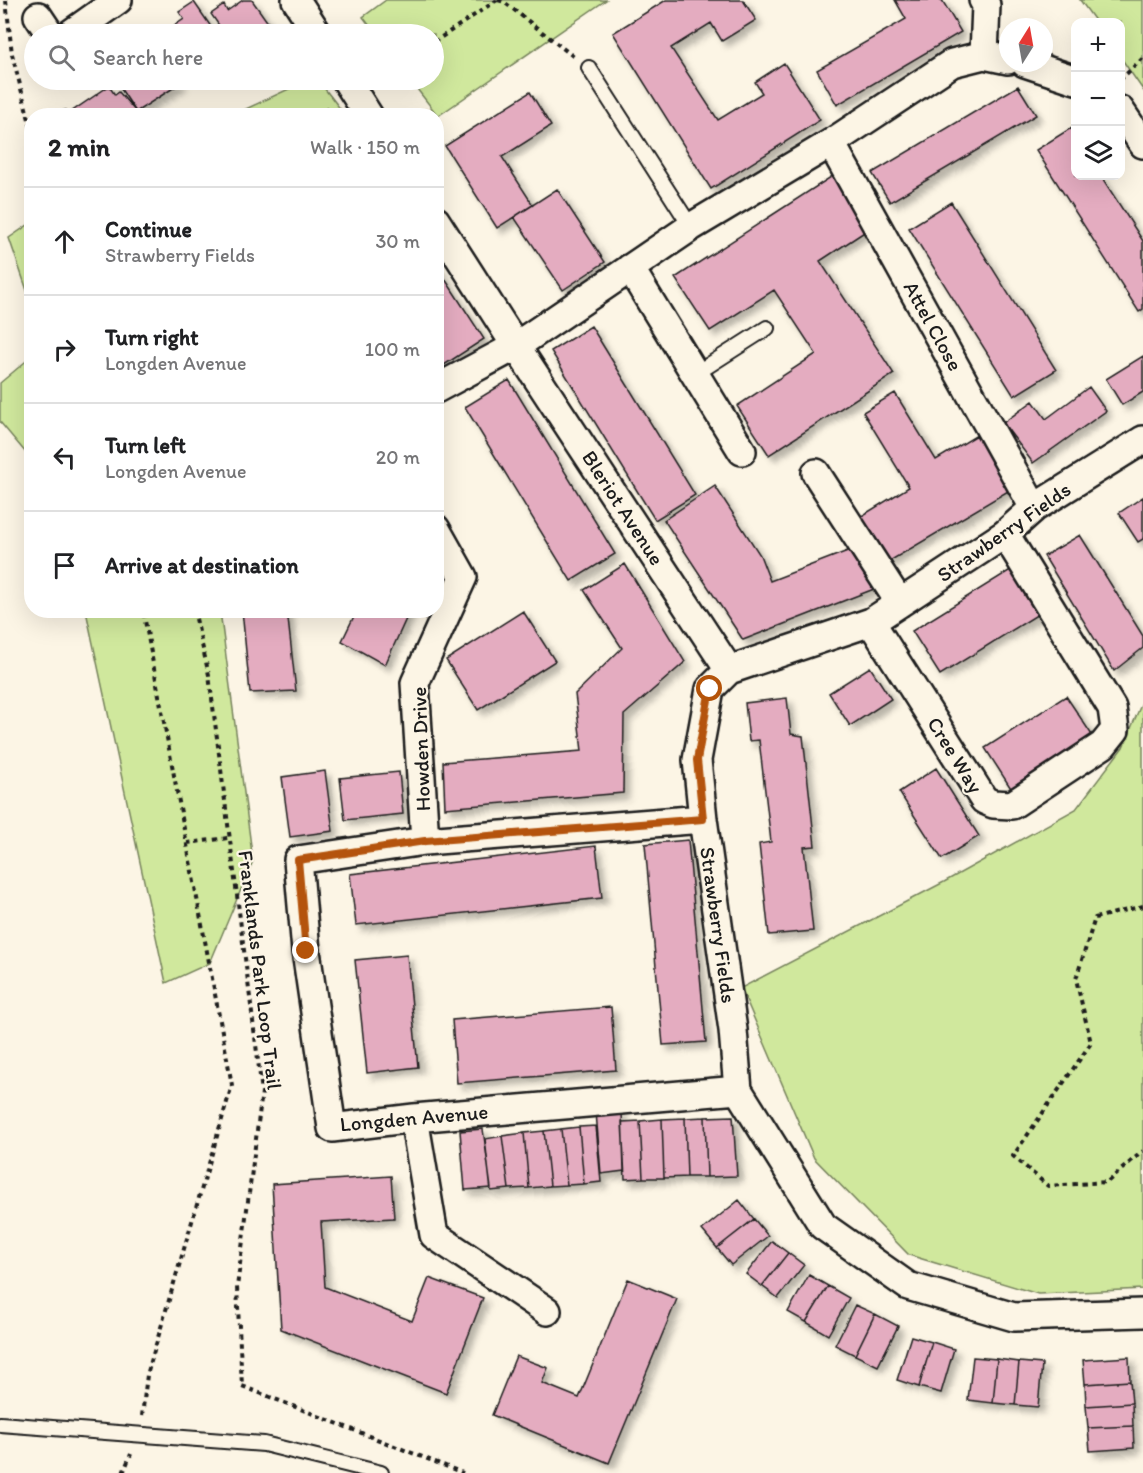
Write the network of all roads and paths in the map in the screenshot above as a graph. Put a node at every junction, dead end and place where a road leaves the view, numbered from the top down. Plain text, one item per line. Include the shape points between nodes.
1 (6, 0) edge
2 (118, 0) edge
3 (296, 0) edge
4 (498, 0) edge
5 (983, 0) edge
6 (84, 24) edge
7 (312, 24) edge
8 (444, 35) edge
9 (996, 58) edge
10 (1143, 58) edge
11 (589, 68) joint
12 (1052, 72) edge
13 (1125, 75) edge
14 (1071, 78) edge
15 (352, 90) edge
16 (26, 108) edge
17 (364, 108) edge
18 (1125, 117) edge
19 (831, 143) junction
20 (1143, 144) edge
21 (691, 226) junction
22 (444, 234) edge
23 (630, 268) junction
24 (767, 328) dead end
25 (516, 346) junction
26 (695, 374) junction
27 (444, 385) edge
28 (1143, 440) edge
29 (742, 451) dead end
30 (816, 473) dead end
31 (1034, 508) junction
32 (1005, 534) junction
33 (444, 544) edge
34 (900, 603) junction
35 (145, 618) edge
36 (196, 618) edge
37 (871, 622) junction
38 (729, 670) junction
39 (703, 819) junction
40 (228, 838) junction
41 (425, 841) junction
42 (188, 843) junction
43 (1143, 906) edge
44 (738, 1090) junction
45 (414, 1118) junction
46 (1143, 1151) edge
47 (547, 1311) dead end
48 (1143, 1313) edge
49 (0, 1424) edge
50 (140, 1436) junction
51 (123, 1473) edge
52 (381, 1473) edge
53 (463, 1473) edge

1 - 16 path via 12,54
2 - 6 street
3 - 7 street
4 - 8 path
4 - 11 path
5 - 9 street
9 - 19 street via 952,63
10 - 13 path
11 - 21 lane
12 - 14 street
15 - 17 street
18 - 20 street
19 - 21 street
19 - 31 street, Attel Close
21 - 23 street
22 - 25 street
23 - 25 street
23 - 26 street
24 - 26 lane
25 - 27 street
25 - 38 street, Bleriot Avenue
26 - 29 street
28 - 31 street, Strawberry Fields
30 - 34 street
31 - 32 street, Strawberry Fields
32 - 34 street, Strawberry Fields
32 - 37 street, Cree Way via 1112,708 1115,730 1103,745 1012,806 984,800
33 - 41 street, Howden Drive via 463,578 415,683
34 - 37 street, Strawberry Fields
35 - 42 path
36 - 40 path, Franklands Park Loop Trail via 209,675
37 - 38 street, Strawberry Fields
38 - 39 street, Strawberry Fields via 710,689 697,760
39 - 41 street, Longden Avenue
39 - 44 street, Strawberry Fields
40 - 42 path
40 - 53 path, Franklands Park Loop Trail via 262,1092 237,1287 242,1386
41 - 45 street, Longden Avenue via 298,860 306,951 332,1128
42 - 50 path via 232,1085 147,1375
43 - 46 path via 1095,918 1076,980 1091,1043 1013,1156 1048,1186 1107,1182
44 - 45 street, Longden Avenue
44 - 48 street, Strawberry Fields via 823,1226 908,1286 1014,1317
45 - 47 street via 434,1235
49 - 50 lane
50 - 51 path
50 - 52 lane via 264,1443

